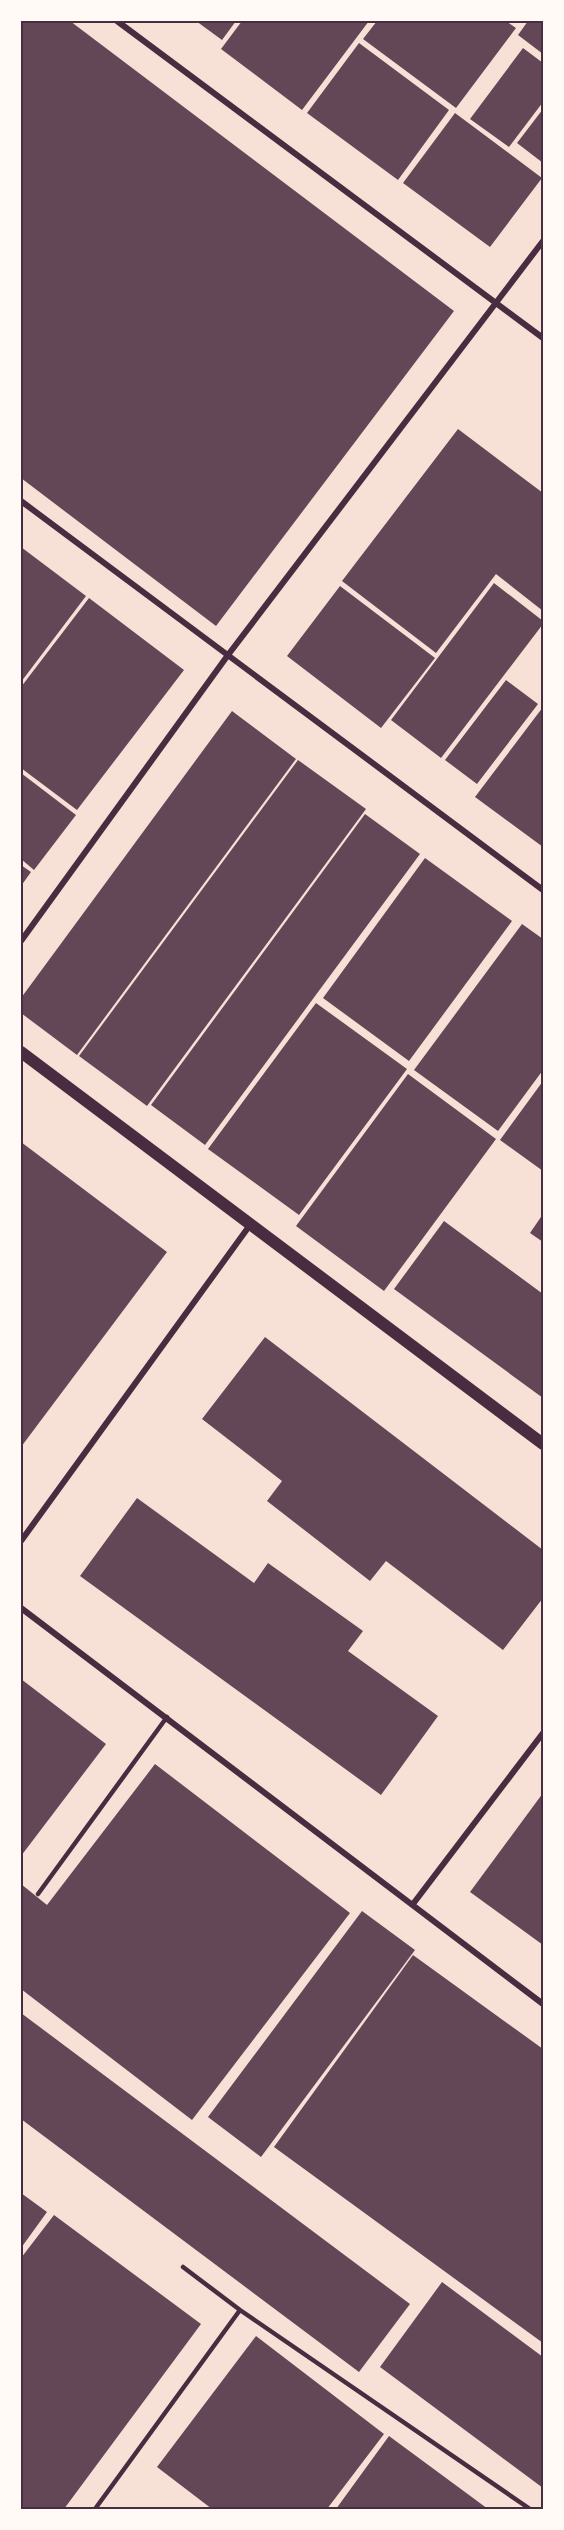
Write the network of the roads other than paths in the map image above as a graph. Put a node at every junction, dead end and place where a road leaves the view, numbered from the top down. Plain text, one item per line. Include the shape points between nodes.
1 (117, 21) edge
2 (543, 241) edge
3 (495, 302) junction
4 (543, 338) edge
5 (21, 501) edge
6 (228, 655) junction
7 (543, 890) edge
8 (21, 941) edge
9 (21, 1052) edge
10 (250, 1225) junction
11 (543, 1444) edge
12 (21, 1541) edge
13 (21, 1608) edge
14 (166, 1717) junction
15 (543, 1733) edge
16 (38, 1894) dead end
17 (413, 1904) junction
18 (543, 2004) edge
19 (183, 2267) dead end
20 (240, 2310) junction
21 (95, 2509) edge
22 (530, 2509) edge

1 - 3 street
2 - 3 street
3 - 4 street
3 - 6 street
5 - 6 street
6 - 7 street
6 - 8 street
9 - 10 main road
10 - 11 main road
10 - 12 street
13 - 14 street
14 - 16 lane
14 - 17 street
15 - 17 street
17 - 18 street
19 - 20 lane
20 - 21 lane
20 - 22 lane

